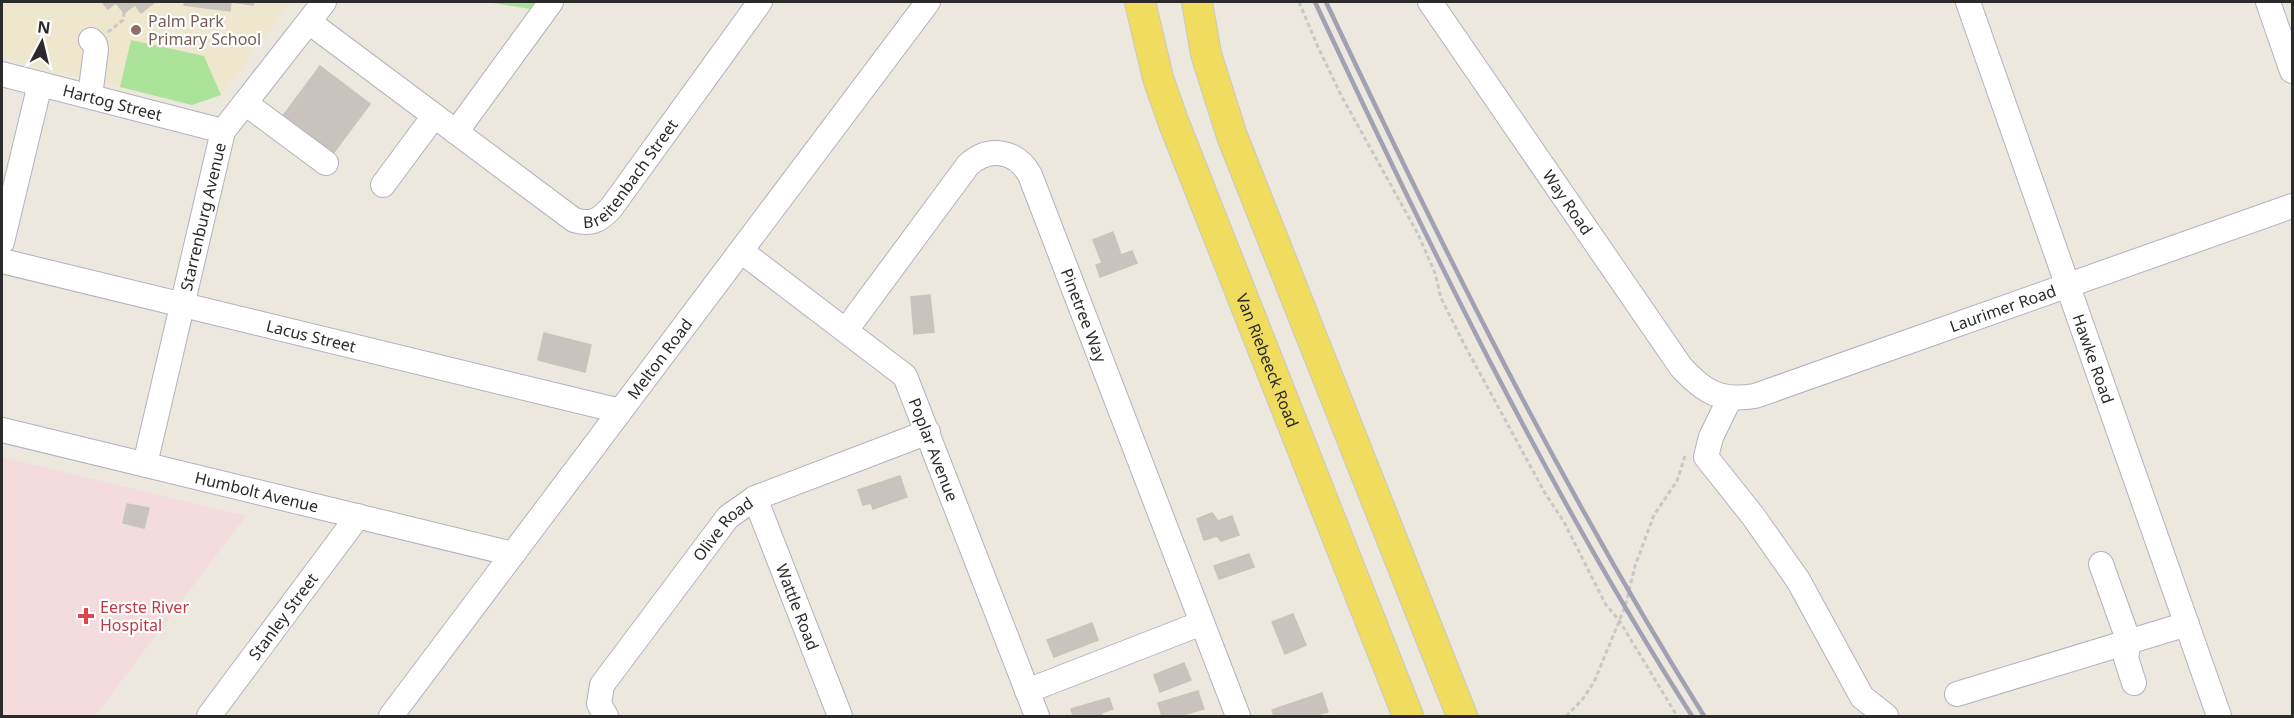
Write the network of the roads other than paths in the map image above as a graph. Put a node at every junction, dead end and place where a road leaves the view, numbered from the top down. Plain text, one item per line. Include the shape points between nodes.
1 (324, 2) edge
2 (551, 2) edge
3 (760, 2) edge
4 (928, 2) edge
5 (1140, 2) edge
6 (1197, 2) edge
7 (1430, 2) edge
8 (1968, 2) edge
9 (2268, 2) edge
10 (309, 22) junction
11 (91, 39) dead end
12 (2292, 71) edge
13 (2, 74) edge
14 (40, 84) junction
15 (90, 96) junction
16 (245, 103) junction
17 (434, 116) junction
18 (223, 131) junction
19 (456, 132) junction
20 (326, 163) dead end
21 (383, 185) dead end
22 (2292, 206) edge
23 (2, 242) edge
24 (741, 251) junction
25 (2, 261) edge
26 (2067, 287) junction
27 (182, 305) junction
28 (846, 330) junction
29 (1722, 396) junction
30 (620, 411) junction
31 (2, 430) edge
32 (928, 432) junction
33 (145, 464) junction
34 (755, 498) junction
35 (358, 516) junction
36 (513, 554) junction
37 (2101, 564) dead end
38 (1202, 623) junction
39 (2187, 624) junction
40 (2129, 642) junction
41 (2134, 683) dead end
42 (1027, 692) junction
43 (1957, 694) dead end
44 (209, 717) edge
45 (391, 717) edge
46 (606, 717) edge
47 (840, 717) edge
48 (1037, 717) edge
49 (1238, 717) edge
50 (1408, 717) edge
51 (1462, 717) edge
52 (1886, 717) edge
53 (2219, 717) edge

1 - 10 street, Starrenburg Avenue
2 - 19 street
3 - 19 street, Breitenbach Street via 611,208 591,223 574,220
4 - 24 street, Melton Road
5 - 50 main road, Van Riebeeck Road via 1173,121
6 - 51 main road via 1206,54 1232,136
7 - 29 street, Way Road via 1681,367 1694,381
8 - 26 street, Hawke Road
9 - 12 street
10 - 16 street, Starrenburg Avenue
10 - 17 street, Breitenbach Street
11 - 15 street via 96,50
13 - 14 street, Hartog Street
14 - 15 street, Hartog Street
14 - 23 street
15 - 18 street, Hartog Street
16 - 18 street, Starrenburg Avenue
16 - 20 street
17 - 19 street, Breitenbach Street
17 - 21 street
18 - 27 street, Starrenburg Avenue
22 - 26 street, Laurimer Road
24 - 28 street, Poplar Avenue
24 - 30 street, Melton Road
25 - 27 street, Lacus Street
26 - 29 street, Laurimer Road via 1755,396
26 - 39 street, Hawke Road
27 - 30 street, Lacus Street
27 - 33 street, Starrenburg Avenue
28 - 32 street, Poplar Avenue via 905,376
28 - 38 street, Pinetree Way via 968,165 993,152 1018,159 1030,175
29 - 52 street via 1706,457 1798,580 1862,698
30 - 36 street, Melton Road
31 - 33 street, Humbolt Avenue
32 - 34 street, Olive Road
32 - 42 street, Poplar Avenue
33 - 35 street, Humbolt Avenue
34 - 46 street, Olive Road via 728,517 606,679 599,698
34 - 47 street, Wattle Road
35 - 36 street, Humbolt Avenue
35 - 44 street, Stanley Street
36 - 45 street, Melton Road
37 - 40 street
38 - 42 street
38 - 49 street, Pinetree Way
39 - 40 street
39 - 53 street, Hawke Road
40 - 41 street via 2126,658
40 - 43 street
42 - 48 street, Poplar Avenue

